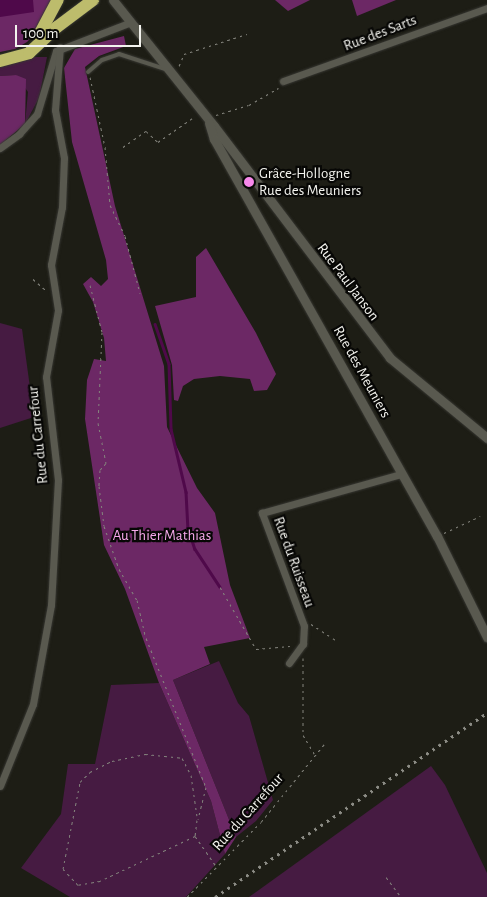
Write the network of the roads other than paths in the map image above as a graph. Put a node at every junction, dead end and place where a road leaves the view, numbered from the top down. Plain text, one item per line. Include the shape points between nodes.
1 (58, 0) edge
2 (94, 0) edge
3 (113, 0) edge
4 (487, 8) edge
5 (131, 22) junction
6 (60, 47) junction
7 (0, 56) edge
8 (0, 61) edge
9 (170, 70) junction
10 (88, 72) road end
11 (283, 81) road end
12 (208, 122) junction
13 (0, 148) edge
14 (487, 438) edge
15 (402, 474) junction
16 (487, 637) edge
17 (289, 663) dead end
18 (0, 786) edge

1 - 7 highway via 38,36 25,48
2 - 8 highway via 57,26 28,53
3 - 5 street, Rue Paul Janson
4 - 11 street, Rue des Sarts via 344,61 286,77
5 - 6 street
5 - 9 street, Rue Paul Janson
6 - 13 street via 52,57 37,114
6 - 18 street, Rue du Carrefour via 55,110 64,158 63,198 51,265 58,310 46,377 58,480 51,605 33,704
9 - 10 lane via 119,54 102,60
9 - 12 street, Rue Paul Janson
12 - 14 street, Rue Paul Janson via 390,358
12 - 15 street, Rue des Meuniers via 214,139
15 - 16 street, Rue des Meuniers
15 - 17 street, Rue du Ruisseau via 262,513 300,618 303,644

